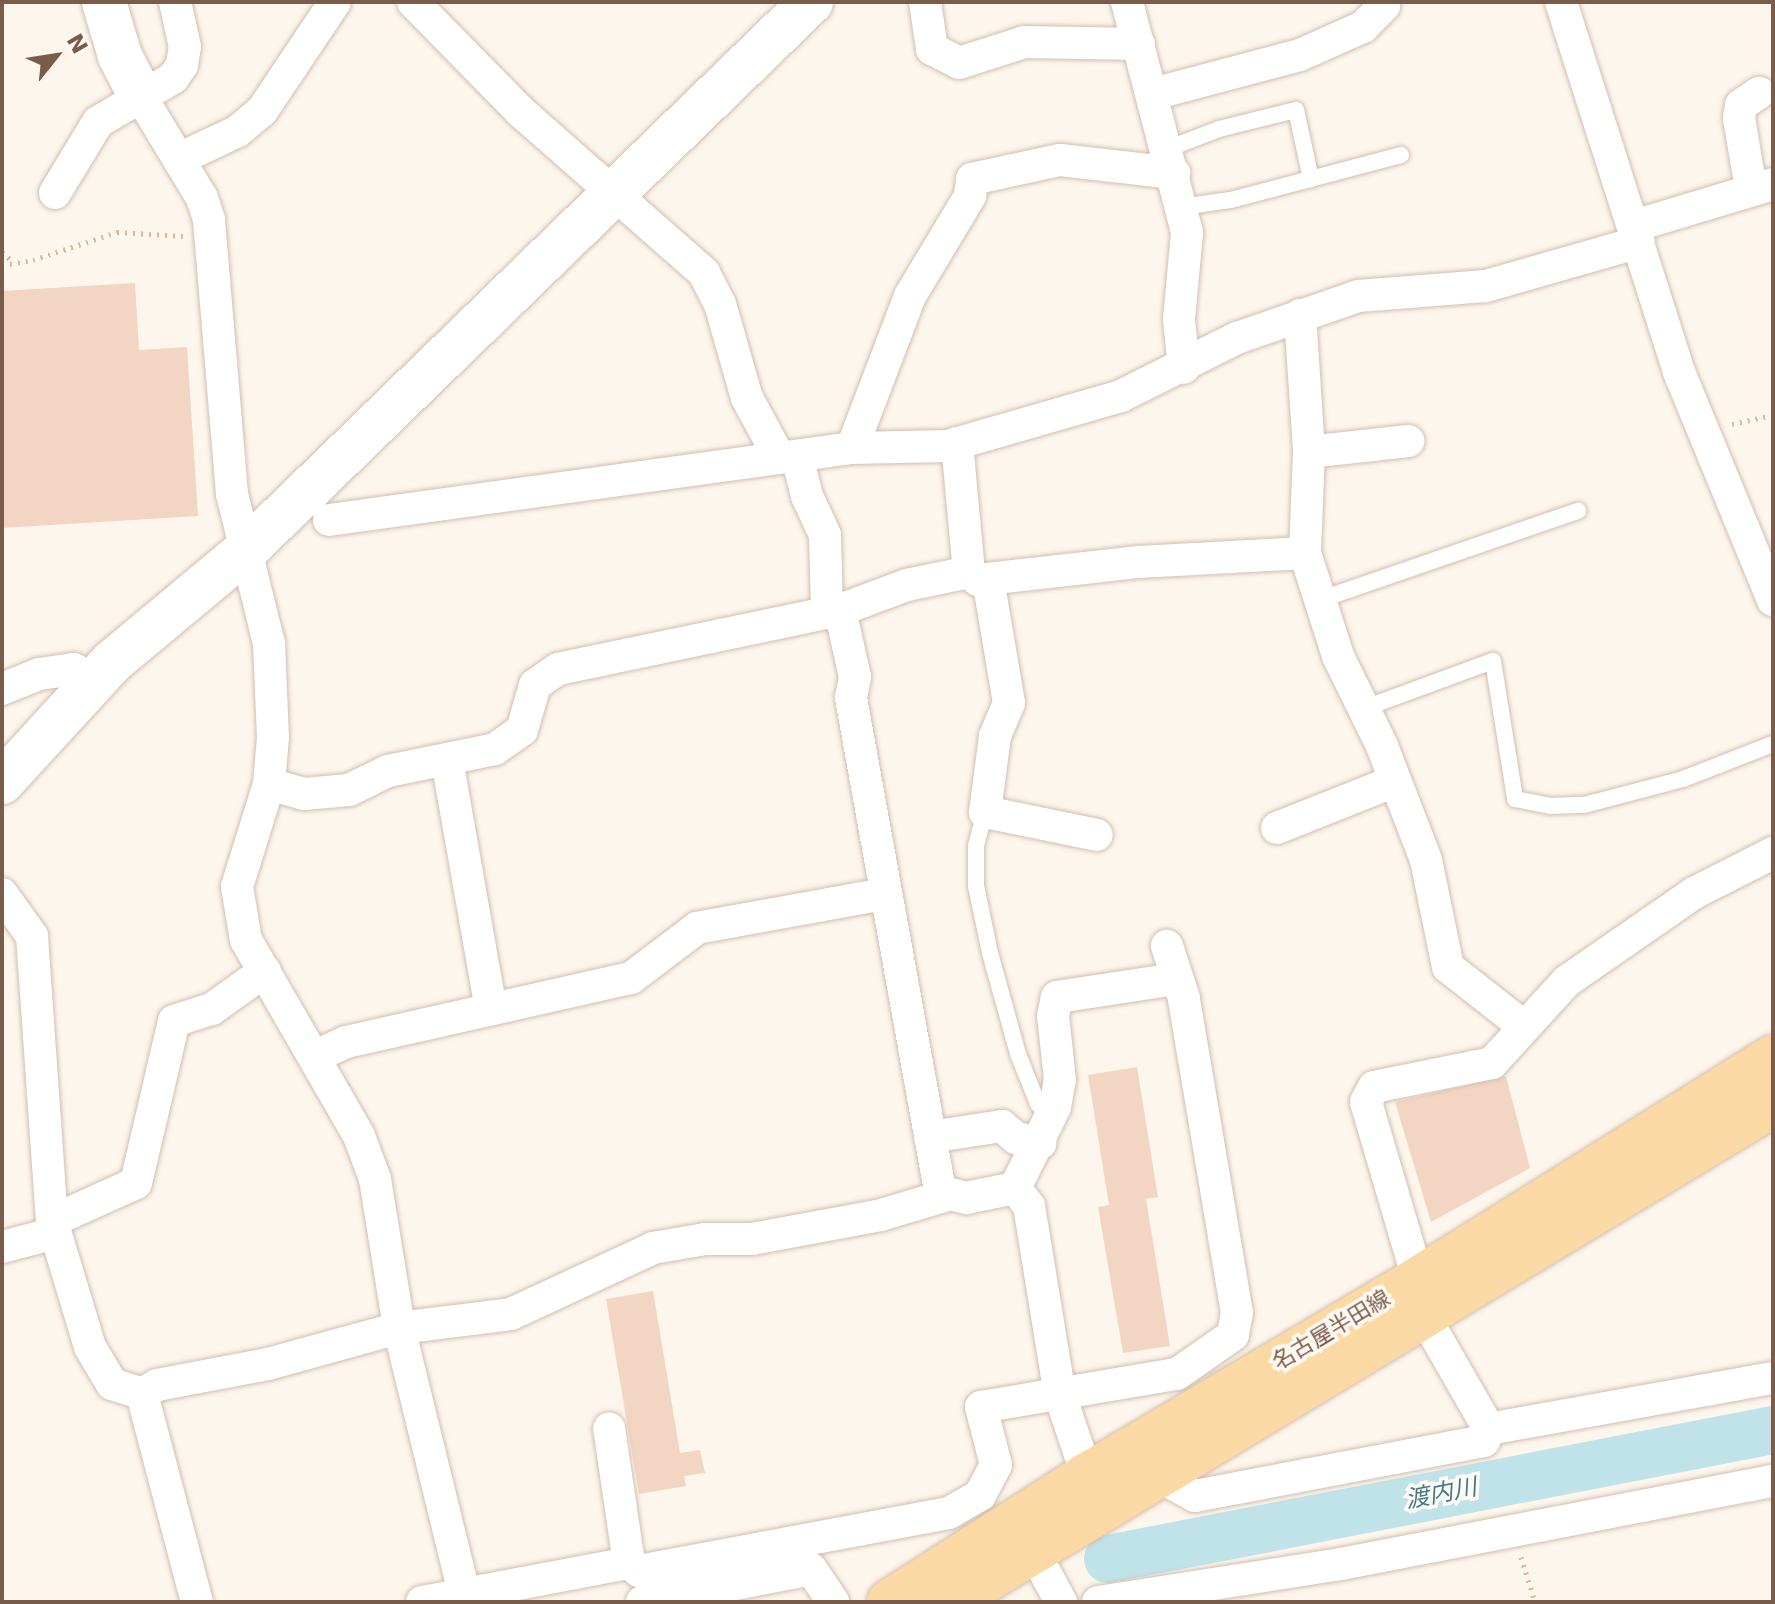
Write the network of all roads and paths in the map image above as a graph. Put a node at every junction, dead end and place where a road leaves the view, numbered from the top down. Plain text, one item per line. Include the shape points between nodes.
1 (104, 2) edge
2 (175, 2) edge
3 (335, 2) edge
4 (413, 2) edge
5 (811, 2) edge
6 (925, 2) edge
7 (1127, 2) edge
8 (1561, 2) edge
9 (1384, 6) dead end
10 (1139, 44) junction
11 (1759, 93) dead end
12 (1153, 94) junction
13 (141, 97) junction
14 (1401, 155) dead end
15 (179, 159) junction
16 (1170, 161) junction
17 (1311, 179) junction
18 (1762, 186) edge
19 (617, 191) junction
20 (55, 193) dead end
21 (1181, 207) junction
22 (211, 230) junction
23 (1636, 234) junction
24 (2, 252) edge
25 (14, 263) junction
26 (2, 265) edge
27 (1300, 315) junction
28 (1184, 368) junction
29 (1773, 415) edge
30 (1704, 431) junction
31 (1408, 441) dead end
32 (957, 443) junction
33 (852, 448) junction
34 (1309, 452) junction
35 (788, 456) junction
36 (1578, 511) dead end
37 (329, 520) dead end
38 (244, 552) junction
39 (1305, 553) junction
40 (978, 575) junction
41 (1770, 585) edge
42 (1322, 599) junction
43 (833, 611) junction
44 (94, 682) junction
45 (2, 689) edge
46 (1365, 708) junction
47 (1773, 744) edge
48 (447, 760) junction
49 (1395, 781) junction
50 (2, 782) edge
51 (269, 784) junction
52 (985, 812) junction
53 (1277, 828) dead end
54 (1097, 835) dead end
55 (1773, 853) edge
56 (2, 894) edge
57 (885, 894) junction
58 (1167, 946) dead end
59 (265, 971) junction
60 (1176, 979) junction
61 (491, 1009) junction
62 (1522, 1025) junction
63 (316, 1056) junction
64 (1773, 1057) edge
65 (1773, 1105) edge
66 (1046, 1128) junction
67 (930, 1137) junction
68 (1015, 1188) junction
69 (941, 1196) junction
70 (53, 1227) junction
71 (2, 1247) edge
72 (1421, 1297) junction
73 (399, 1328) junction
74 (1773, 1378) edge
75 (142, 1394) junction
76 (1060, 1395) junction
77 (609, 1428) dead end
78 (1489, 1429) junction
79 (1087, 1475) junction
80 (1158, 1476) junction
81 (1773, 1481) edge
82 (1513, 1530) junction
83 (1034, 1552) junction
84 (629, 1563) junction
85 (464, 1592) junction
86 (197, 1602) edge
87 (422, 1602) edge
88 (642, 1602) edge
89 (833, 1602) edge
90 (889, 1602) edge
91 (950, 1602) edge
92 (1061, 1602) edge
93 (1098, 1602) edge
94 (1535, 1602) edge

1 - 13 street via 120,56
2 - 13 street via 185,47 182,65 173,78
3 - 15 street via 262,111 238,131
4 - 19 street via 521,112
5 - 19 street
6 - 10 street via 932,49 959,63 1025,42
7 - 10 street
8 - 23 street
9 - 12 street via 1363,27 1300,55
10 - 12 street
11 - 18 street via 1741,105 1739,118
12 - 16 street
13 - 15 street
13 - 20 street via 98,122
14 - 17 lane
15 - 22 street via 202,198
16 - 17 lane via 1219,129 1296,110
16 - 21 street
16 - 33 street via 1060,160 972,179 970,196 910,296
17 - 21 lane
18 - 23 street
19 - 35 street via 713,286 747,398
19 - 38 street
21 - 28 street via 1187,233 1179,320
22 - 25 path via 183,236 117,232
22 - 38 street via 232,494
23 - 27 street via 1522,279 1358,296
23 - 30 street via 1679,372
24 - 25 path
25 - 26 path
27 - 28 street via 1237,338
27 - 34 street
28 - 32 street via 1121,396
29 - 30 path
30 - 41 street
31 - 34 street
32 - 33 street
32 - 40 street
33 - 35 street
34 - 39 street
35 - 37 street
35 - 43 street via 825,535
36 - 42 lane
38 - 44 street
38 - 51 street via 269,643
39 - 40 street
39 - 42 street
40 - 43 street via 907,585
40 - 52 street via 1009,703 995,736
42 - 46 street via 1338,656
43 - 48 street via 558,669 535,685 522,730 495,749
43 - 57 street via 855,677 851,698
44 - 45 street via 74,669 39,674
44 - 50 street
46 - 47 lane via 1493,661 1515,799 1550,806 1584,805 1674,777 1683,779
46 - 49 street
48 - 51 street via 388,771 349,790 304,794
48 - 61 street
49 - 53 street
49 - 62 street via 1426,860 1448,967
51 - 59 street via 237,887 246,940
52 - 54 street
52 - 66 lane via 976,846 976,886 1018,1054
55 - 62 street via 1694,893 1567,981
56 - 70 street via 32,936
57 - 61 street via 697,928 631,978
57 - 67 street
58 - 60 street
59 - 63 street
59 - 70 street via 212,1009 174,1021 136,1183
60 - 66 street via 1057,997 1053,1016 1060,1080
60 - 76 street via 1187,1014 1236,1327 1224,1345 1177,1374
61 - 63 street via 346,1042
62 - 72 street via 1492,1063 1374,1087 1366,1102
63 - 73 street via 359,1136 375,1179
64 - 72 main road, 名古屋半田線
65 - 72 main road, 名古屋半田線
66 - 67 street via 1016,1138 1002,1126
66 - 68 street
67 - 69 street
68 - 69 street via 966,1198
68 - 76 street via 1029,1206
69 - 73 street via 881,1215 781,1234 653,1248 511,1314
70 - 71 street
70 - 75 street via 90,1347 112,1384
72 - 78 street
72 - 79 main road, 名古屋半田線
72 - 80 main road, 名古屋半田線
73 - 75 street via 268,1364 157,1385
73 - 85 street
74 - 78 street
75 - 86 street
76 - 79 street
76 - 84 street via 981,1407 996,1465 980,1495 949,1513 639,1571
77 - 84 street
78 - 80 street via 1484,1441 1195,1496
79 - 90 main road, 名古屋半田線
80 - 83 main road, 名古屋半田線
81 - 82 street
82 - 93 street
82 - 94 path
83 - 91 main road, 名古屋半田線
83 - 92 street
84 - 85 street
85 - 87 street
88 - 89 street via 811,1569

